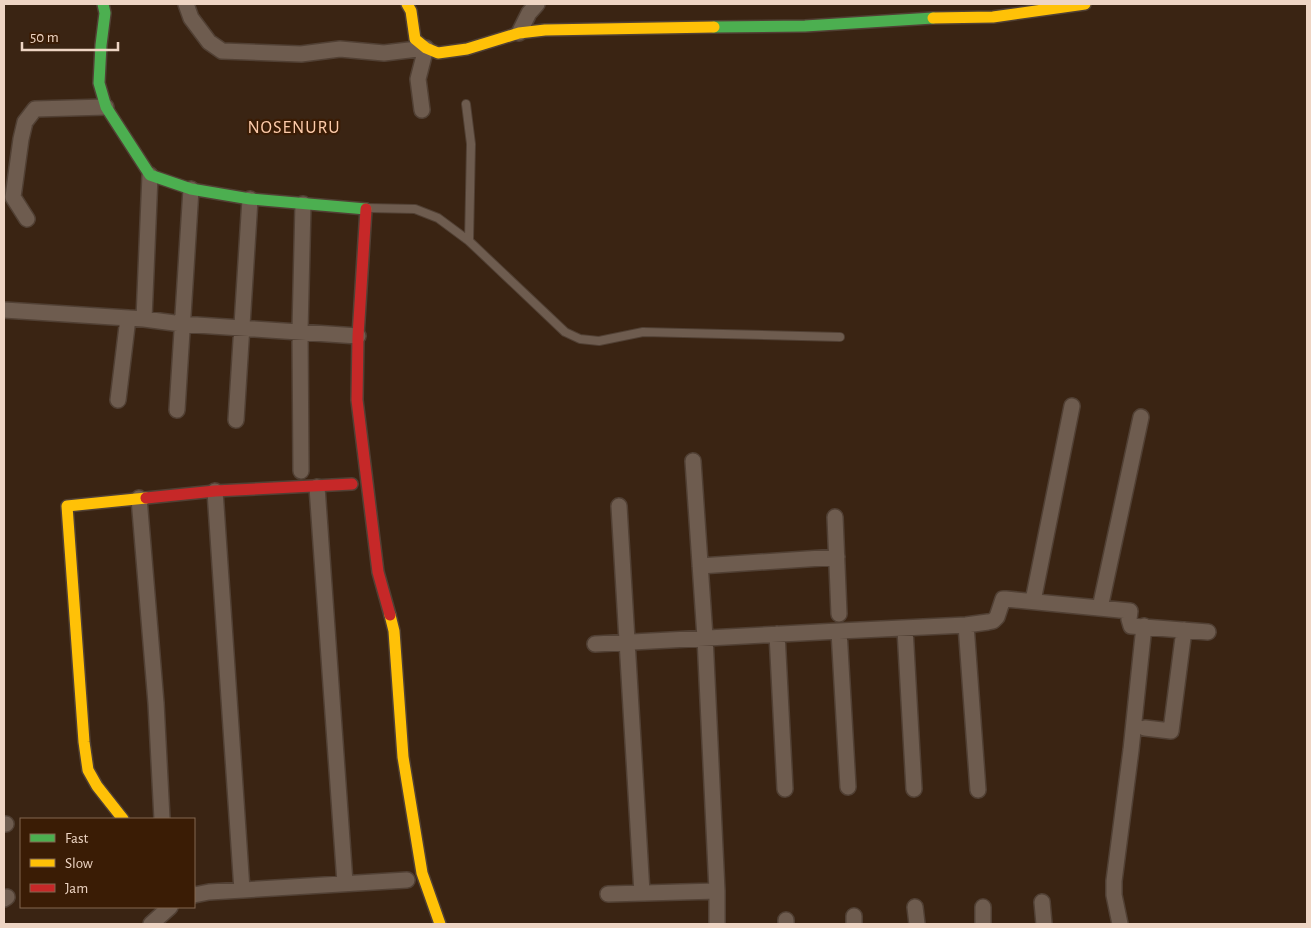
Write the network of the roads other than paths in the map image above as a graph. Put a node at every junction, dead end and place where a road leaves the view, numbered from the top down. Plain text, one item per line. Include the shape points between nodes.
1 (103, 4) edge
2 (186, 4) edge
3 (406, 4) edge
4 (537, 4) edge
5 (1085, 4) edge
6 (519, 33) junction
7 (426, 48) junction
8 (466, 104) dead end
9 (106, 108) junction
10 (422, 110) dead end
11 (150, 175) junction
12 (191, 189) junction
13 (250, 199) junction
14 (303, 204) junction
15 (366, 208) junction
16 (28, 219) dead end
17 (469, 241) junction
18 (4, 310) edge
19 (128, 318) junction
20 (144, 319) junction
21 (182, 324) junction
22 (241, 328) junction
23 (300, 331) junction
24 (358, 336) junction
25 (840, 337) dead end
26 (118, 400) dead end
27 (1072, 406) dead end
28 (177, 410) dead end
29 (1141, 417) dead end
30 (236, 420) dead end
31 (693, 461) dead end
32 (301, 471) dead end
33 (352, 484) dead end
34 (318, 488) junction
35 (215, 492) junction
36 (139, 498) junction
37 (619, 506) dead end
38 (835, 517) dead end
39 (837, 557) junction
40 (700, 566) junction
41 (1033, 601) junction
42 (1100, 608) junction
43 (839, 614) dead end
44 (966, 625) junction
45 (1144, 626) junction
46 (905, 629) junction
47 (1184, 630) junction
48 (839, 631) junction
49 (1208, 632) dead end
50 (777, 634) junction
51 (705, 637) junction
52 (628, 642) junction
53 (595, 644) dead end
54 (1145, 728) dead end
55 (848, 787) dead end
56 (785, 789) dead end
57 (914, 789) dead end
58 (978, 790) dead end
59 (123, 818) edge
60 (162, 818) edge
61 (407, 880) dead end
62 (345, 883) junction
63 (242, 890) junction
64 (717, 891) junction
65 (642, 893) junction
66 (608, 894) dead end
67 (195, 895) edge
68 (1042, 902) dead end
69 (983, 906) dead end
70 (915, 907) dead end
71 (168, 908) edge
72 (152, 916) edge
73 (440, 924) edge
74 (717, 924) edge
75 (917, 924) edge
76 (984, 924) edge
77 (1044, 924) edge
78 (1120, 924) edge

1 - 9 street via 106,13 100,83
2 - 7 street via 209,42 222,51 300,54 340,49 384,53
3 - 7 street via 411,11 415,40
4 - 6 street
5 - 6 street via 993,17 805,26
6 - 7 street via 466,49 438,53
7 - 10 street via 418,80
8 - 17 lane via 471,144
9 - 11 street
9 - 16 street via 35,109 25,122 14,197
11 - 12 street
11 - 20 street
12 - 13 street
12 - 21 street
13 - 14 street
13 - 22 street
14 - 15 street
14 - 23 street
15 - 17 lane via 415,209 438,218
15 - 24 street
17 - 25 lane via 564,332 580,339 599,341 643,332
18 - 19 street
19 - 20 street
19 - 26 street
20 - 21 street
21 - 22 street
21 - 28 street
22 - 23 street
22 - 30 street
23 - 24 street
23 - 32 street
24 - 73 street via 360,428 378,572 394,631 403,756 422,874
27 - 41 street
29 - 42 street
31 - 40 street
33 - 34 street
34 - 35 street
34 - 62 street
35 - 36 street
35 - 63 street
36 - 59 street via 67,506 88,770
36 - 60 street
37 - 52 street
38 - 39 street
39 - 40 street
39 - 43 street
40 - 51 street
41 - 42 street
41 - 44 street via 1003,600 993,620
42 - 45 street via 1130,610 1132,626
44 - 46 street
44 - 58 street
45 - 47 street
45 - 78 street via 1114,881
46 - 48 street
46 - 57 street
47 - 49 street
47 - 54 street via 1171,731
48 - 50 street
48 - 55 street
50 - 51 street
50 - 56 street
51 - 52 street
51 - 64 street
52 - 53 street
52 - 65 street
61 - 62 street
62 - 63 street
63 - 67 street
64 - 65 street
64 - 74 street
65 - 66 street
68 - 77 street
69 - 76 street
70 - 75 street
71 - 72 street

